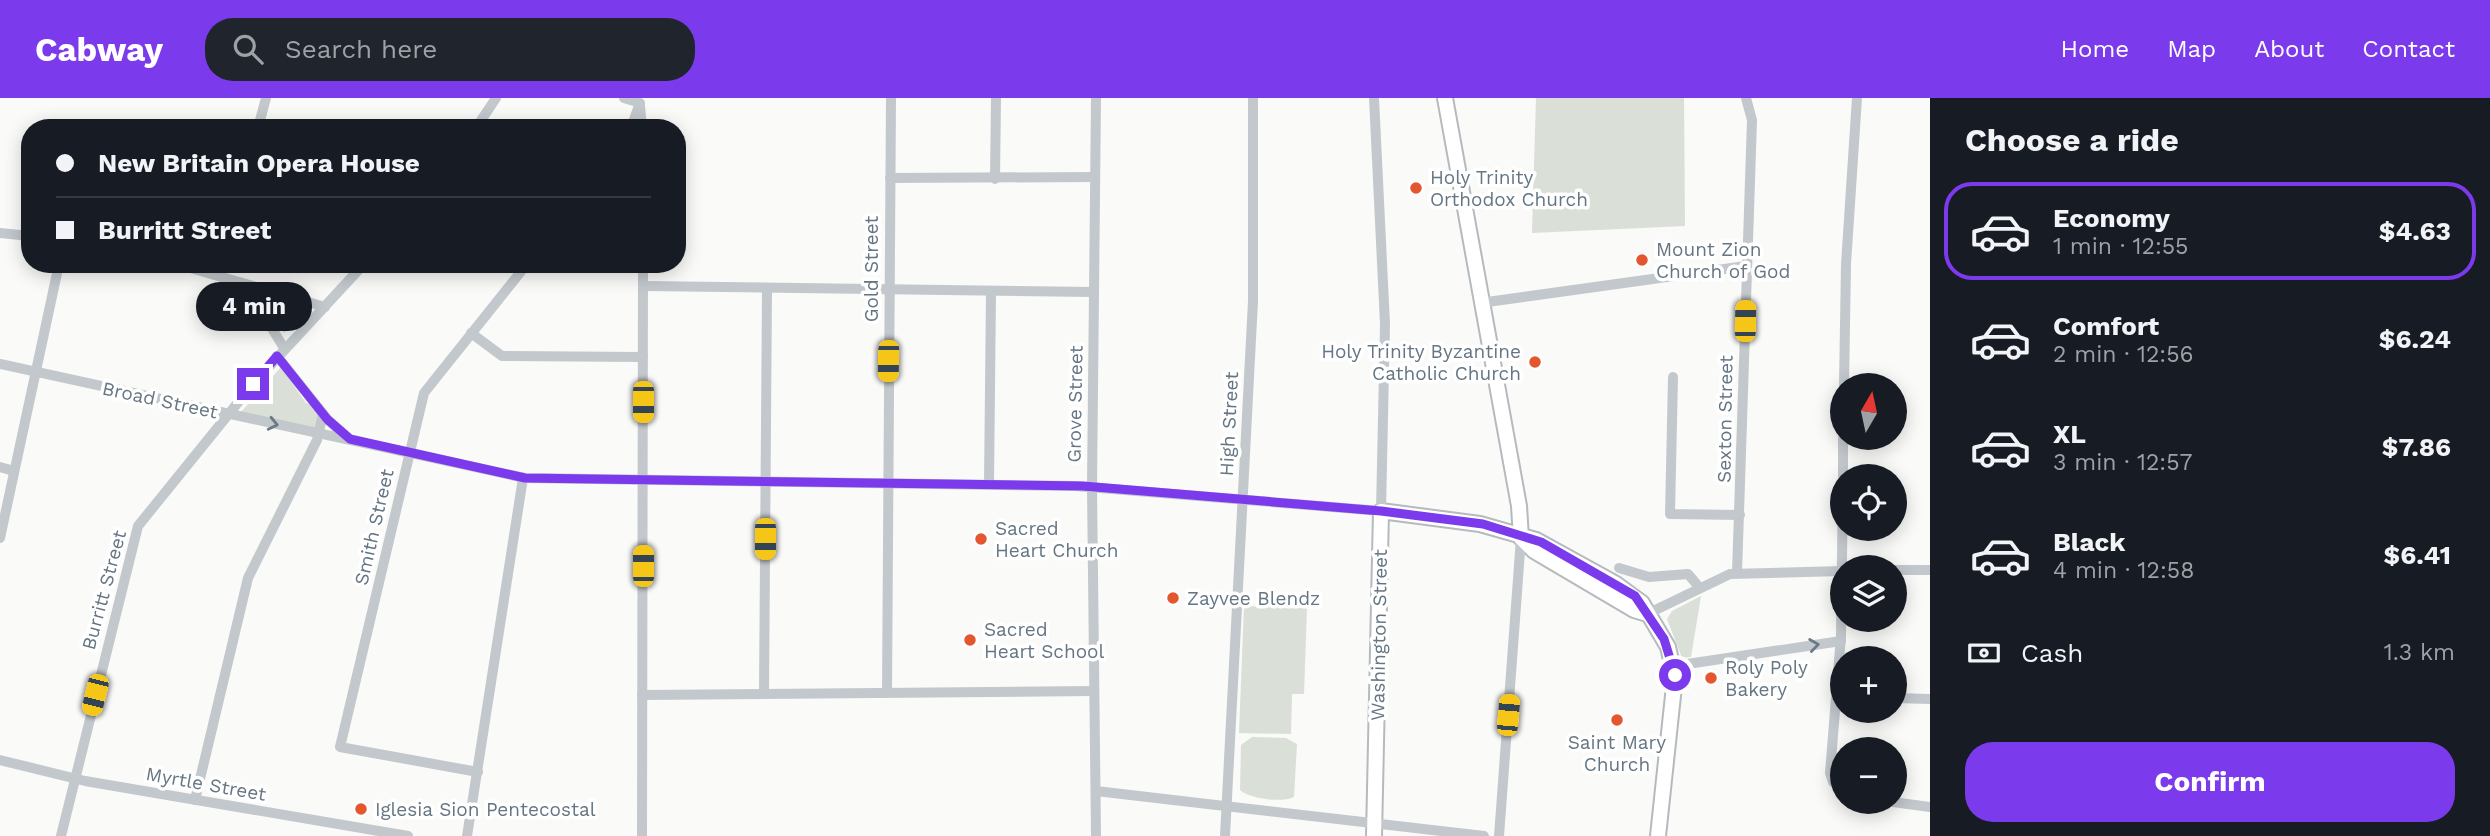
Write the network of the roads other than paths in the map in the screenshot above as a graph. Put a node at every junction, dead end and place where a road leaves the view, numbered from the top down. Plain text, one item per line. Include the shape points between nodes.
1 (266, 98) edge
2 (496, 98) edge
3 (624, 98) edge
4 (891, 98) edge
5 (996, 98) edge
6 (1096, 98) edge
7 (1253, 98) edge
8 (1374, 98) edge
9 (1445, 98) edge
10 (1746, 98) edge
11 (1857, 98) edge
12 (641, 101) edge
13 (260, 119) edge
14 (482, 119) edge
15 (634, 119) edge
16 (642, 119) edge
17 (1094, 177) junction
18 (890, 178) junction
19 (995, 179) junction
20 (0, 233) edge
21 (21, 235) edge
22 (1746, 266) junction
23 (57, 273) edge
24 (222, 273) edge
25 (356, 273) edge
26 (520, 273) edge
27 (643, 273) edge
28 (232, 280) junction
29 (643, 286) junction
30 (767, 289) junction
31 (889, 291) junction
32 (991, 292) junction
33 (1094, 292) junction
34 (1480, 303) junction
35 (324, 307) junction
36 (471, 333) junction
37 (281, 352) junction
38 (643, 357) junction
39 (0, 364) edge
40 (37, 373) junction
41 (1844, 373) edge
42 (1674, 377) dead end
43 (323, 414) junction
44 (227, 415) junction
45 (320, 434) junction
46 (350, 439) junction
47 (410, 453) junction
48 (0, 467) edge
49 (15, 471) junction
50 (523, 478) junction
51 (643, 480) junction
52 (765, 482) junction
53 (887, 483) junction
54 (989, 485) junction
55 (1092, 486) junction
56 (1242, 499) junction
57 (1381, 511) junction
58 (1740, 515) junction
59 (0, 538) edge
60 (1521, 538) junction
61 (1619, 568) dead end
62 (1907, 570) edge
63 (1930, 570) edge
64 (1830, 571) edge
65 (1737, 573) junction
66 (1699, 587) junction
67 (1647, 614) junction
68 (1841, 632) edge
69 (1841, 641) junction
70 (1841, 646) edge
71 (1674, 666) junction
72 (1093, 691) junction
73 (887, 693) junction
74 (764, 694) junction
75 (1907, 698) edge
76 (642, 699) junction
77 (1930, 699) edge
78 (0, 760) edge
79 (478, 772) junction
80 (75, 779) junction
81 (1096, 791) junction
82 (195, 800) junction
83 (1907, 804) edge
84 (1226, 806) junction
85 (1930, 807) edge
86 (1374, 830) edge
87 (61, 836) edge
88 (408, 836) edge
89 (467, 836) edge
90 (642, 836) edge
91 (1096, 836) edge
92 (1225, 836) edge
93 (1484, 836) edge
94 (1499, 836) edge
95 (1658, 836) edge

1 - 13 street
2 - 14 street
3 - 12 street
4 - 18 street, Gold Street
5 - 19 street
6 - 17 street, Grove Street
7 - 56 street, High Street via 1253,289
8 - 57 street, Washington Street via 1385,332
9 - 34 main road
10 - 22 street, Sexton Street via 1752,120
11 - 41 street
12 - 15 street
12 - 16 street
17 - 19 street
17 - 33 street, Grove Street
18 - 19 street
18 - 31 street, Gold Street
20 - 21 street
22 - 34 street
22 - 58 street, Sexton Street
23 - 40 street
24 - 28 street
25 - 35 street, Burritt Street
26 - 36 street, Smith Street
27 - 29 street
28 - 35 street
28 - 37 street, Broad Street via 249,291
29 - 30 street
29 - 38 street
30 - 31 street
30 - 52 street
31 - 32 street
31 - 53 street, Gold Street
32 - 33 street
32 - 54 street
33 - 55 street, Grove Street
34 - 60 main road
35 - 37 street, Burritt Street
36 - 38 street via 502,356
36 - 47 street, Smith Street via 424,393
37 - 43 street, Broad Street
37 - 44 street, Burritt Street
38 - 51 street
39 - 40 street, Broad Street
40 - 44 street, Broad Street
40 - 49 street
42 - 58 street via 1670,514
43 - 45 street
43 - 46 street, Broad Street
44 -> 45 street, Broad Street
44 - 80 street, Burritt Street via 136,530
45 - 46 street, Broad Street
45 - 82 street via 248,576
46 - 47 street, Broad Street
47 - 50 street, Broad Street
47 - 79 street, Smith Street via 340,747
48 - 49 street
49 - 59 street
50 - 51 street, Broad Street
50 - 79 street
51 - 52 street, Broad Street
51 - 76 street
52 - 53 street, Broad Street
52 - 74 street
53 - 54 street, Broad Street
53 - 73 street, Gold Street
54 - 55 street, Broad Street
55 - 56 street, Broad Street
55 - 72 street, Grove Street
56 - 57 street, Broad Street
56 - 84 street, High Street
57 - 60 main road, Broad Street via 1479,524
57 - 86 main road, Washington Street
58 - 65 street, Sexton Street
60 - 67 main road, Broad Street via 1541,542 1623,588 1642,602
60 - 94 street
61 - 66 street via 1651,577 1688,574
62 - 63 street
64 - 65 street
65 - 66 street
66 - 67 street
67 - 71 main road, Broad Street via 1664,639
68 - 69 street
69 - 70 street
71 -> 69 street
71 - 95 main road via 1675,701
72 - 73 street
72 - 81 street, Grove Street
73 - 74 street
74 - 76 street
75 - 77 street
76 - 90 street
78 - 80 street, Myrtle Street
79 - 89 street
80 - 82 street, Myrtle Street
80 - 87 street, Burritt Street
81 - 84 street
81 - 91 street, Grove Street
82 - 88 street, Myrtle Street
83 - 85 street
84 - 86 street
84 - 92 street, High Street
86 - 93 street

